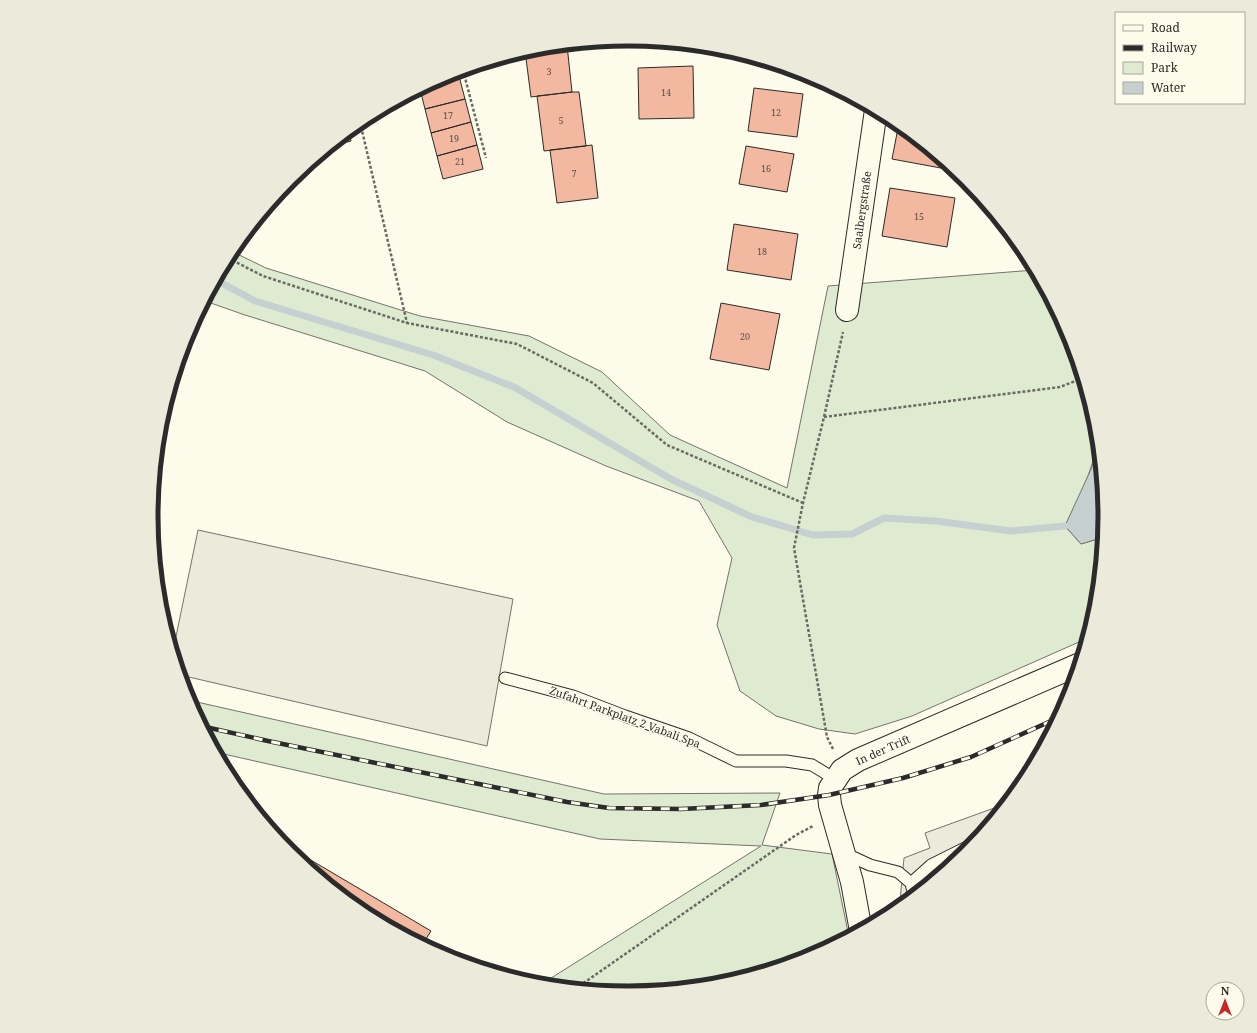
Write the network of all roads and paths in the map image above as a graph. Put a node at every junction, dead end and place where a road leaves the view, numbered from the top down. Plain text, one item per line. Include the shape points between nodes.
1 (465, 75) edge
2 (875, 116) edge
3 (362, 129) edge
4 (486, 158) dead end
5 (233, 261) edge
6 (847, 310) joint
7 (407, 323) junction
8 (1078, 380) edge
9 (824, 417) junction
10 (803, 503) junction
11 (1074, 666) edge
12 (505, 678) dead end
13 (838, 774) junction
14 (832, 815) junction
15 (958, 852) edge
16 (844, 853) junction
17 (911, 883) junction
18 (917, 889) edge
19 (913, 892) edge
20 (860, 926) edge
21 (582, 984) edge

1 - 4 path
2 - 6 street, Saalbergstraße
3 - 7 path
5 - 7 path via 263,276
6 - 9 path
7 - 10 path via 517,344 593,383 667,445
8 - 9 path via 1060,387
9 - 10 path
10 - 13 path via 794,548 827,737
11 - 13 street, In der Trift via 858,760
12 - 13 lane, Zufahrt Parkplatz 2 Vabali Spa via 573,696 688,738 736,761 786,761 812,765
13 - 14 street via 830,788
14 - 16 street
14 - 21 path via 796,835
15 - 17 lane via 932,865
16 - 17 lane via 870,865 898,872
16 - 20 street
17 - 18 lane
17 - 19 lane

